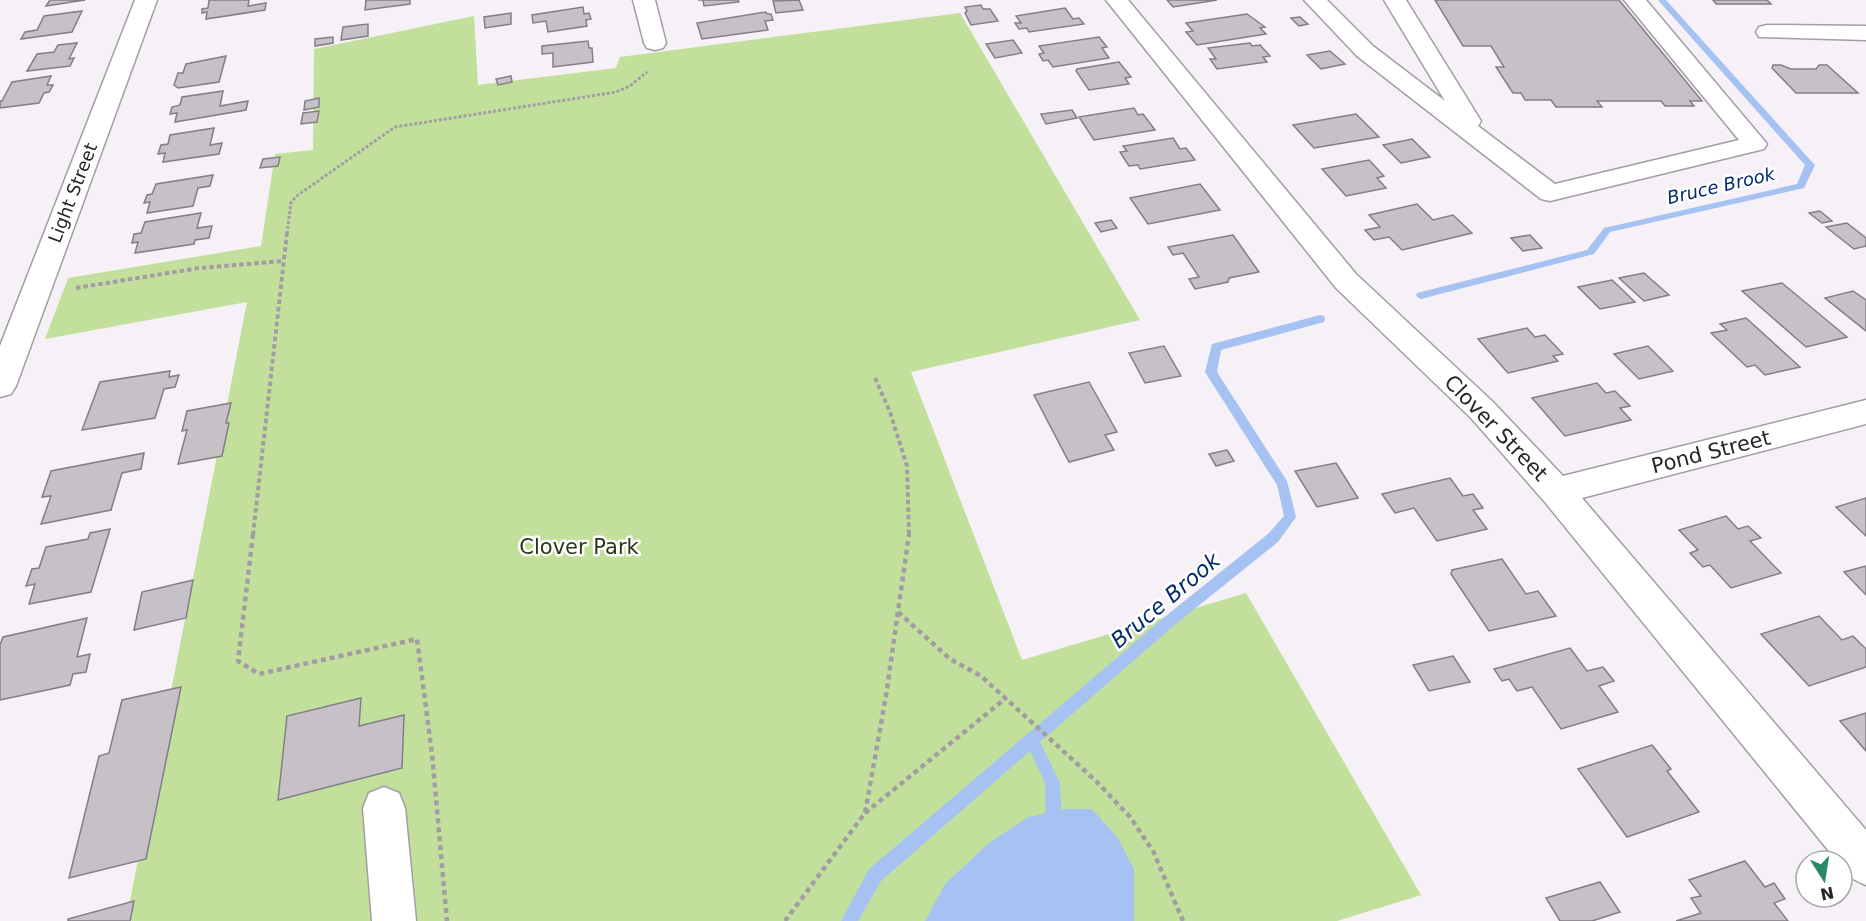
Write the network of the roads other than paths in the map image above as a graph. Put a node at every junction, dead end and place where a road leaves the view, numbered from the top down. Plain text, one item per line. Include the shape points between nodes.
1 (146, 0) edge
2 (644, 0) edge
3 (1117, 0) edge
4 (1314, 0) edge
5 (1395, 0) edge
6 (1635, 0) edge
7 (1767, 32) dead end
8 (1866, 33) edge
9 (655, 43) road end
10 (1479, 138) junction
11 (0, 386) edge
12 (1866, 412) edge
13 (1556, 491) junction
14 (384, 808) dead end
15 (1866, 863) edge
16 (394, 921) edge

1 - 11 street, Light Street
2 - 9 street
3 - 13 street, Clover Street via 1346,281 1482,410
4 - 10 street via 1365,51
5 - 10 street
6 - 10 street via 1755,144 1550,193
7 - 8 street
12 - 13 street, Pond Street
13 - 15 street, Clover Street
14 - 16 street

